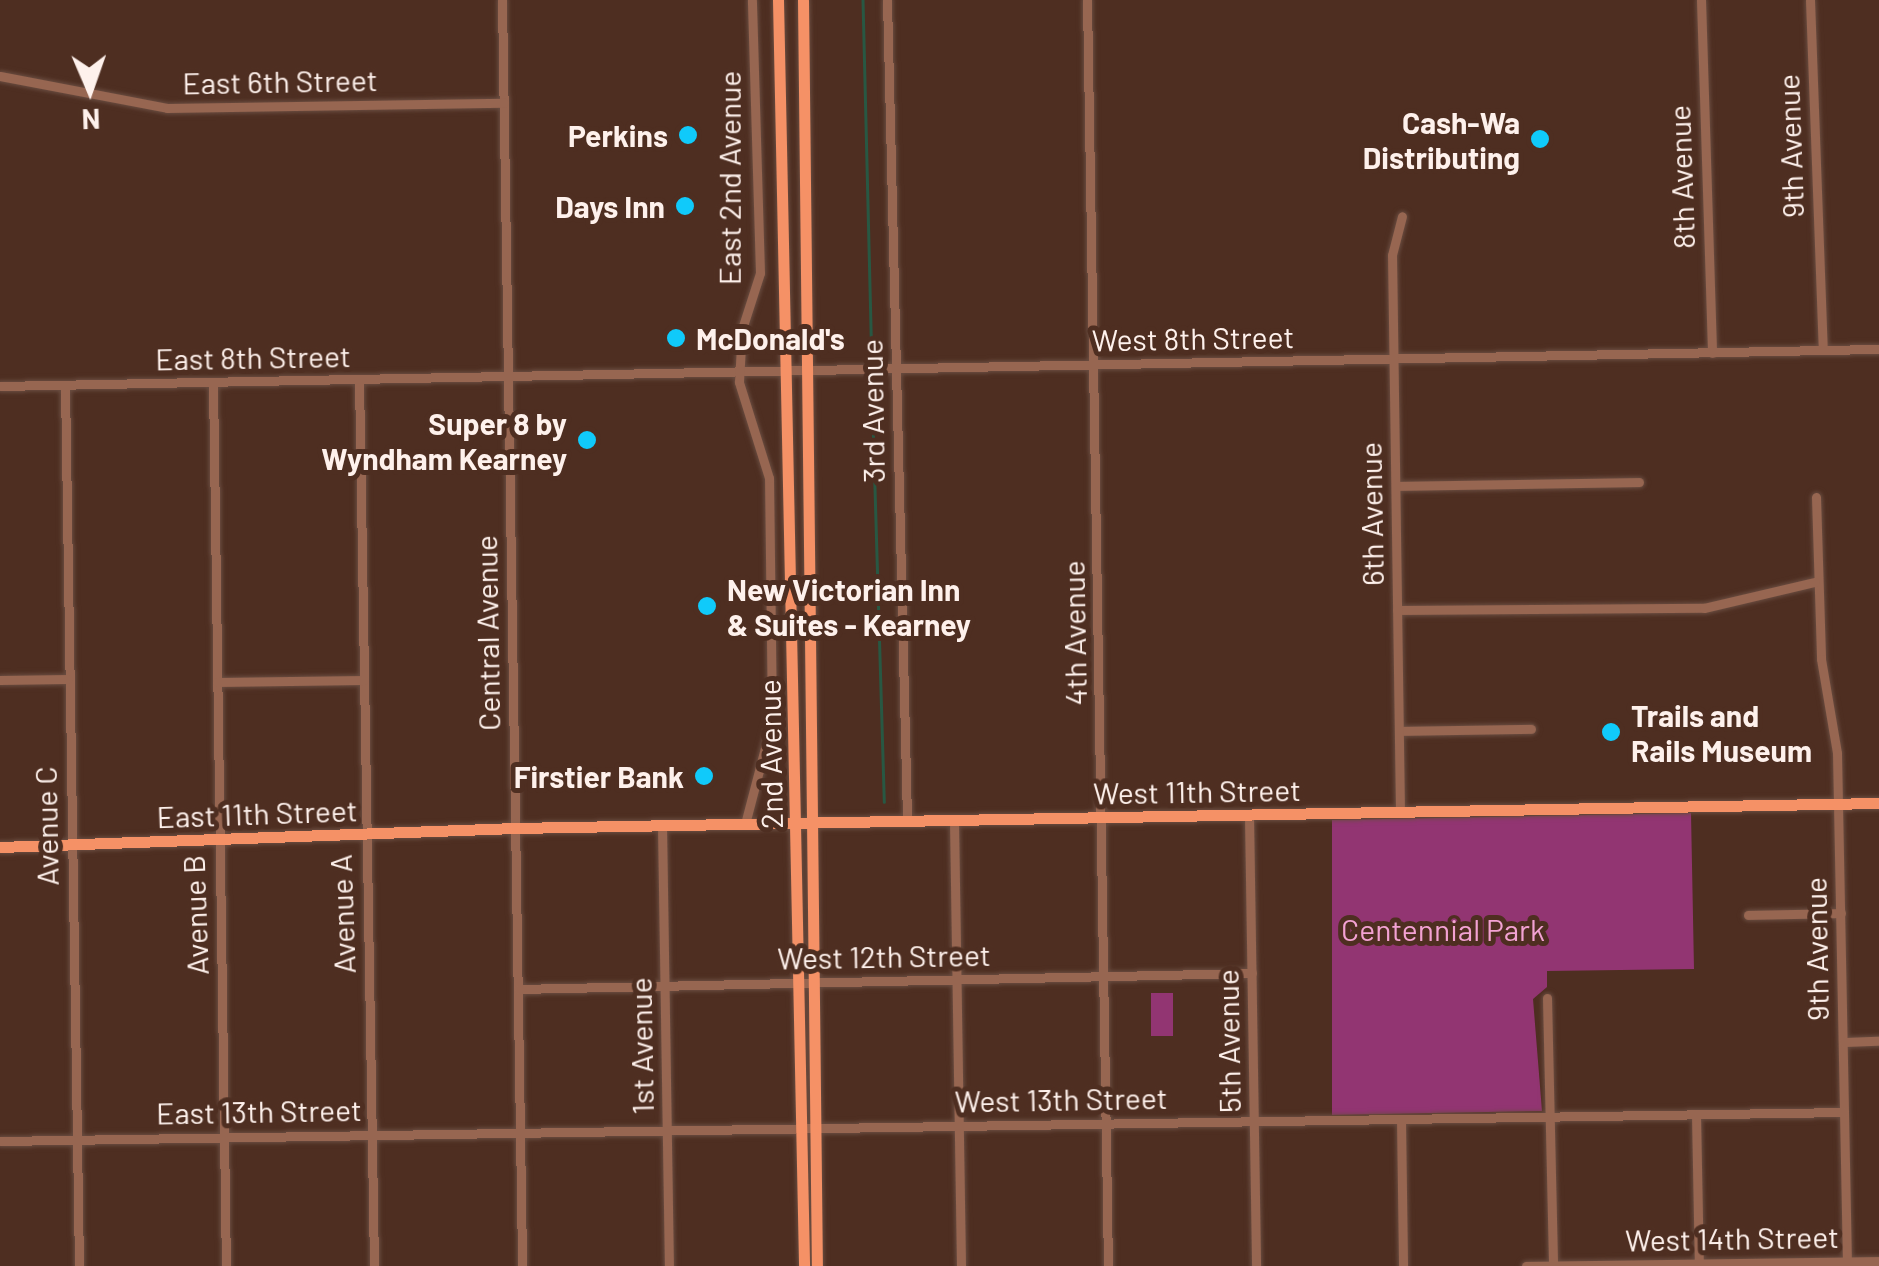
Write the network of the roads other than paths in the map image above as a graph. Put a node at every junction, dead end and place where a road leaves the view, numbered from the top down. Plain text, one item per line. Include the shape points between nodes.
1 (502, 0) edge
2 (752, 0) edge
3 (778, 0) edge
4 (803, 0) edge
5 (887, 0) edge
6 (1087, 0) edge
7 (1700, 0) edge
8 (1810, 0) edge
9 (0, 76) edge
10 (504, 103) junction
11 (1402, 216) dead end
12 (1879, 349) edge
13 (1823, 350) junction
14 (1712, 353) junction
15 (1393, 360) junction
16 (1094, 365) junction
17 (896, 369) junction
18 (787, 371) junction
19 (807, 371) junction
20 (739, 372) junction
21 (508, 376) junction
22 (359, 380) junction
23 (212, 382) junction
24 (65, 385) junction
25 (0, 386) edge
26 (1639, 482) dead end
27 (1396, 486) junction
28 (1816, 497) dead end
29 (1816, 582) junction
30 (1397, 610) junction
31 (68, 679) junction
32 (0, 680) edge
33 (364, 680) junction
34 (217, 682) junction
35 (1531, 729) dead end
36 (1399, 731) junction
37 (1879, 803) edge
38 (1838, 804) junction
39 (1400, 812) junction
40 (1250, 814) junction
41 (1101, 817) junction
42 (954, 820) junction
43 (907, 821) junction
44 (797, 822) junction
45 (812, 822) junction
46 (744, 824) junction
47 (662, 825) junction
48 (515, 828) junction
49 (364, 834) junction
50 (218, 840) junction
51 (70, 844) junction
52 (0, 847) edge
53 (1841, 913) junction
54 (1748, 915) dead end
55 (1252, 973) junction
56 (1104, 976) junction
57 (957, 980) junction
58 (814, 982) junction
59 (800, 983) junction
60 (664, 986) junction
61 (518, 989) junction
62 (1547, 998) dead end
63 (1879, 1041) edge
64 (1843, 1042) junction
65 (1844, 1112) junction
66 (1696, 1114) junction
67 (1549, 1116) junction
68 (1401, 1119) junction
69 (1254, 1121) junction
70 (1106, 1123) junction
71 (959, 1125) junction
72 (808, 1128) junction
73 (667, 1130) junction
74 (520, 1132) junction
75 (372, 1134) junction
76 (224, 1137) junction
77 (77, 1140) junction
78 (0, 1141) edge
79 (1879, 1261) edge
80 (1847, 1264) edge
81 (1699, 1265) edge
82 (79, 1266) edge
83 (226, 1266) edge
84 (374, 1266) edge
85 (522, 1266) edge
86 (669, 1266) edge
87 (804, 1266) edge
88 (817, 1266) edge
89 (961, 1266) edge
90 (1108, 1266) edge
91 (1256, 1266) edge
92 (1403, 1266) edge
93 (1526, 1266) edge
94 (1552, 1266) edge

1 - 10 street, Central Avenue
2 - 20 street, East 2nd Avenue via 760,273 742,329
3 - 18 main road, 2nd Avenue
4 - 19 main road, 2nd Avenue
5 - 17 street, 3rd Avenue
6 - 16 street, 4th Avenue
7 - 14 street, 8th Avenue
8 - 13 street, 9th Avenue
9 - 10 street, East 6th Street via 167,108
10 - 21 street, Central Avenue
11 - 15 street, 6th Avenue via 1392,255
12 - 13 street, West 8th Street
13 - 14 street, West 8th Street
14 - 15 street, West 8th Street
15 - 16 street, West 8th Street
15 - 27 street, 6th Avenue
16 - 17 street, West 8th Street
16 - 41 street, 4th Avenue
17 - 19 street, West 8th Street
17 - 43 street, 3rd Avenue
18 - 19 street, West 8th Street
18 - 20 street, West 8th Street
18 - 44 main road, 2nd Avenue
19 - 45 main road, 2nd Avenue
20 - 21 street, West 8th Street
20 - 46 street, East 2nd Avenue via 742,405 769,478 772,721
21 - 22 street, East 8th Street
21 - 48 street, Central Avenue
22 - 23 street, East 8th Street
22 - 33 street, Avenue A
23 - 24 street, East 8th Street
23 - 34 street, Avenue B
24 - 25 street, East 8th Street
24 - 31 street, Avenue C
26 - 27 street
27 - 30 street, 6th Avenue
28 - 29 street, 9th Avenue
29 - 30 street via 1704,608
29 - 38 street, 9th Avenue
30 - 36 street, 6th Avenue
31 - 32 street
31 - 51 street, Avenue C
33 - 34 street
33 - 49 street, Avenue A
34 - 50 street, Avenue B
35 - 36 street
36 - 39 street, 6th Avenue
37 - 38 main road, West 11th Street
38 - 39 main road, West 11th Street
38 - 53 street, 9th Avenue
39 - 40 main road, West 11th Street
40 - 41 main road, West 11th Street
40 - 55 street, 5th Avenue
41 - 42 main road, West 11th Street
41 - 56 street, 4th Avenue
42 - 43 main road, West 11th Street
42 - 57 street
43 - 45 main road, West 11th Street
44 - 45 main road, West 11th Street
44 - 46 main road, West 11th Street
44 - 59 main road, 2nd Avenue
45 - 58 main road, 2nd Avenue
46 - 47 main road, West 11th Street
47 - 48 main road, West 11th Street
47 - 60 street, 1st Avenue
48 - 49 main road, East 11th Street
48 - 61 street, Central Avenue
49 - 50 main road, East 11th Street
49 - 75 street, Avenue A
50 - 51 main road, East 11th Street
50 - 76 street, Avenue B
51 - 52 main road, East 11th Street
51 - 77 street, Avenue C
53 - 54 street
53 - 64 street, 9th Avenue
55 - 56 street, West 12th Street
55 - 69 street, 5th Avenue
56 - 57 street, West 12th Street
56 - 70 street, 4th Avenue
57 - 58 street, West 12th Street
57 - 71 street
58 - 59 street, West 12th Street
58 - 72 main road, 2nd Avenue
59 - 60 street, West 12th Street
59 - 72 main road, 2nd Avenue
60 - 61 street, West 12th Street
60 - 73 street, 1st Avenue
61 - 74 street, Central Avenue
62 - 67 street
63 - 64 street
64 - 65 street, 9th Avenue
65 - 66 street, West 13th Street
65 - 80 street, 9th Avenue
66 - 67 street, West 13th Street
66 - 81 street
67 - 68 street, West 13th Street
67 - 94 street
68 - 69 street, West 13th Street
68 - 92 street
69 - 70 street, West 13th Street
69 - 91 street, 5th Avenue
70 - 71 street, West 13th Street
70 - 90 street, 4th Avenue
71 - 72 street, West 13th Street
71 - 89 street
72 - 73 street, West 13th Street
72 - 87 main road, 2nd Avenue
72 - 88 main road, 2nd Avenue
73 - 74 street, West 13th Street
73 - 86 street, 1st Avenue
74 - 75 street, East 13th Street
74 - 85 street, Central Avenue
75 - 76 street, East 13th Street
75 - 84 street, Avenue A
76 - 77 street, East 13th Street
76 - 83 street, Avenue B
77 - 78 street, East 13th Street
77 - 82 street, Avenue C
79 - 80 street, West 14th Street
80 - 81 street, West 14th Street
81 - 94 street, West 14th Street
93 - 94 street, West 14th Street

